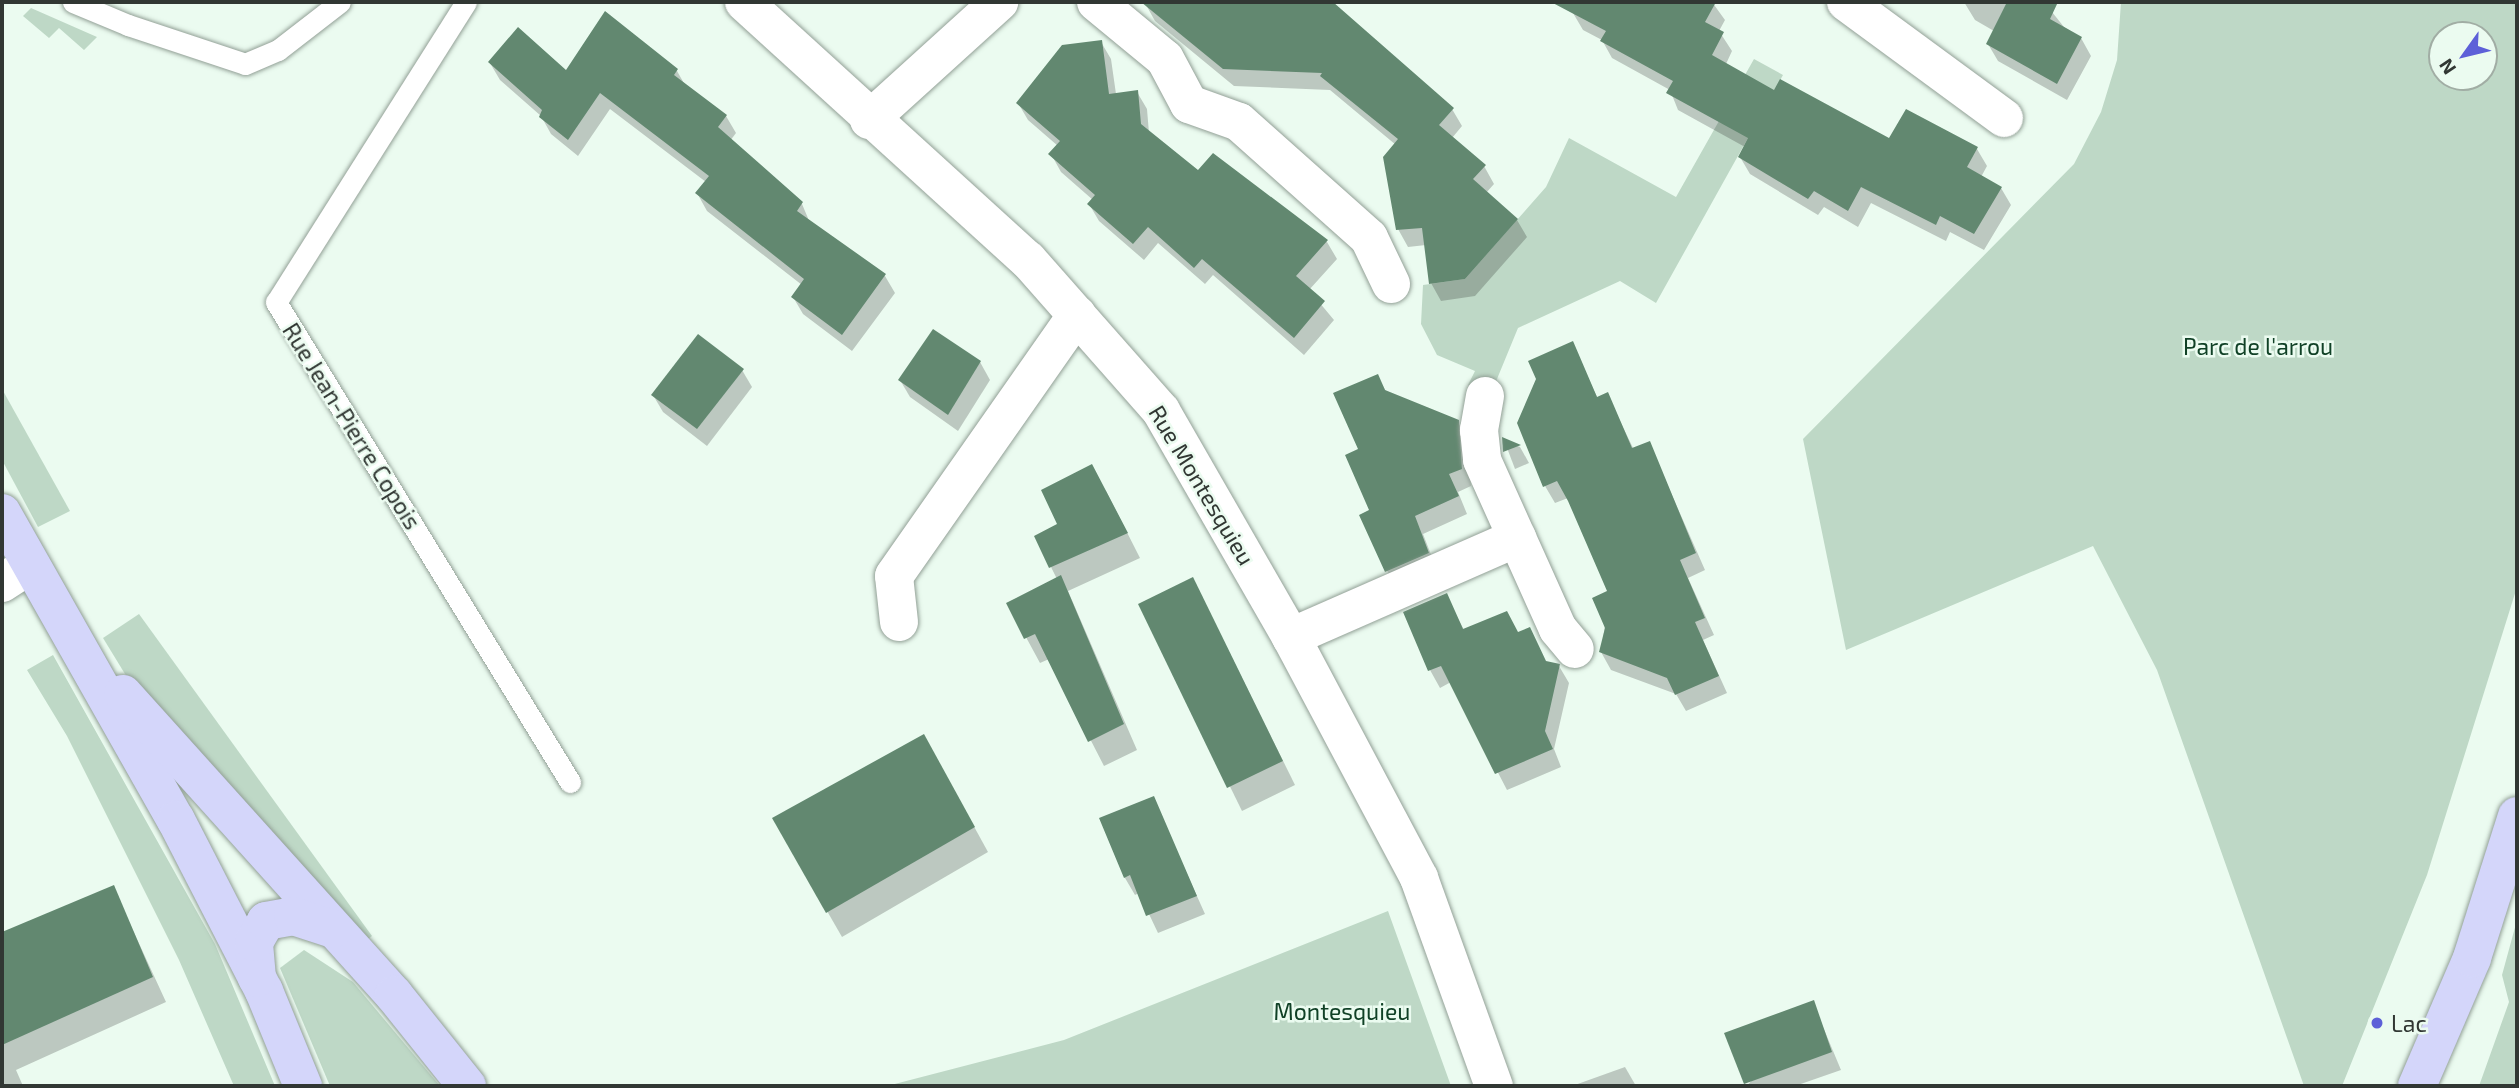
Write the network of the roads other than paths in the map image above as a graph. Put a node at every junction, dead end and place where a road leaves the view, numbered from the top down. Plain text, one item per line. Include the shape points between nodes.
1 (73, 2) edge
2 (341, 2) edge
3 (466, 2) edge
4 (744, 2) edge
5 (999, 2) edge
6 (1096, 2) edge
7 (1846, 2) edge
8 (2004, 118) dead end
9 (869, 120) junction
10 (1391, 284) dead end
11 (1077, 315) junction
12 (1485, 396) dead end
13 (2, 513) edge
14 (1517, 538) junction
15 (16, 574) edge
16 (900, 622) dead end
17 (68, 632) junction
18 (1291, 637) junction
19 (1575, 649) dead end
20 (570, 782) dead end
21 (2517, 816) edge
22 (333, 929) junction
23 (257, 980) junction
24 (303, 1086) edge
25 (467, 1086) edge
26 (1494, 1086) edge
27 (2417, 1086) edge

1 - 2 lane via 128,26 245,64 278,50
3 - 20 lane, Rue Jean-Pierre Copois via 276,302
4 - 9 street, Rue Montesquieu
5 - 9 street
6 - 10 street via 1165,59 1189,103 1239,122 1369,238
7 - 8 street
9 - 11 street, Rue Montesquieu via 1028,260
11 - 16 street via 894,576
11 - 18 street, Rue Montesquieu via 1161,411
12 - 14 street via 1479,430 1482,460
13 - 15 street
14 - 18 street
14 - 19 street via 1558,629
15 - 17 street
17 - 22 street
17 - 23 street via 176,820
18 - 26 street, Rue Montesquieu via 1419,878
21 - 27 street via 2472,958
22 - 23 street via 293,916 266,921 254,942
22 - 25 street via 394,995
23 - 24 street

